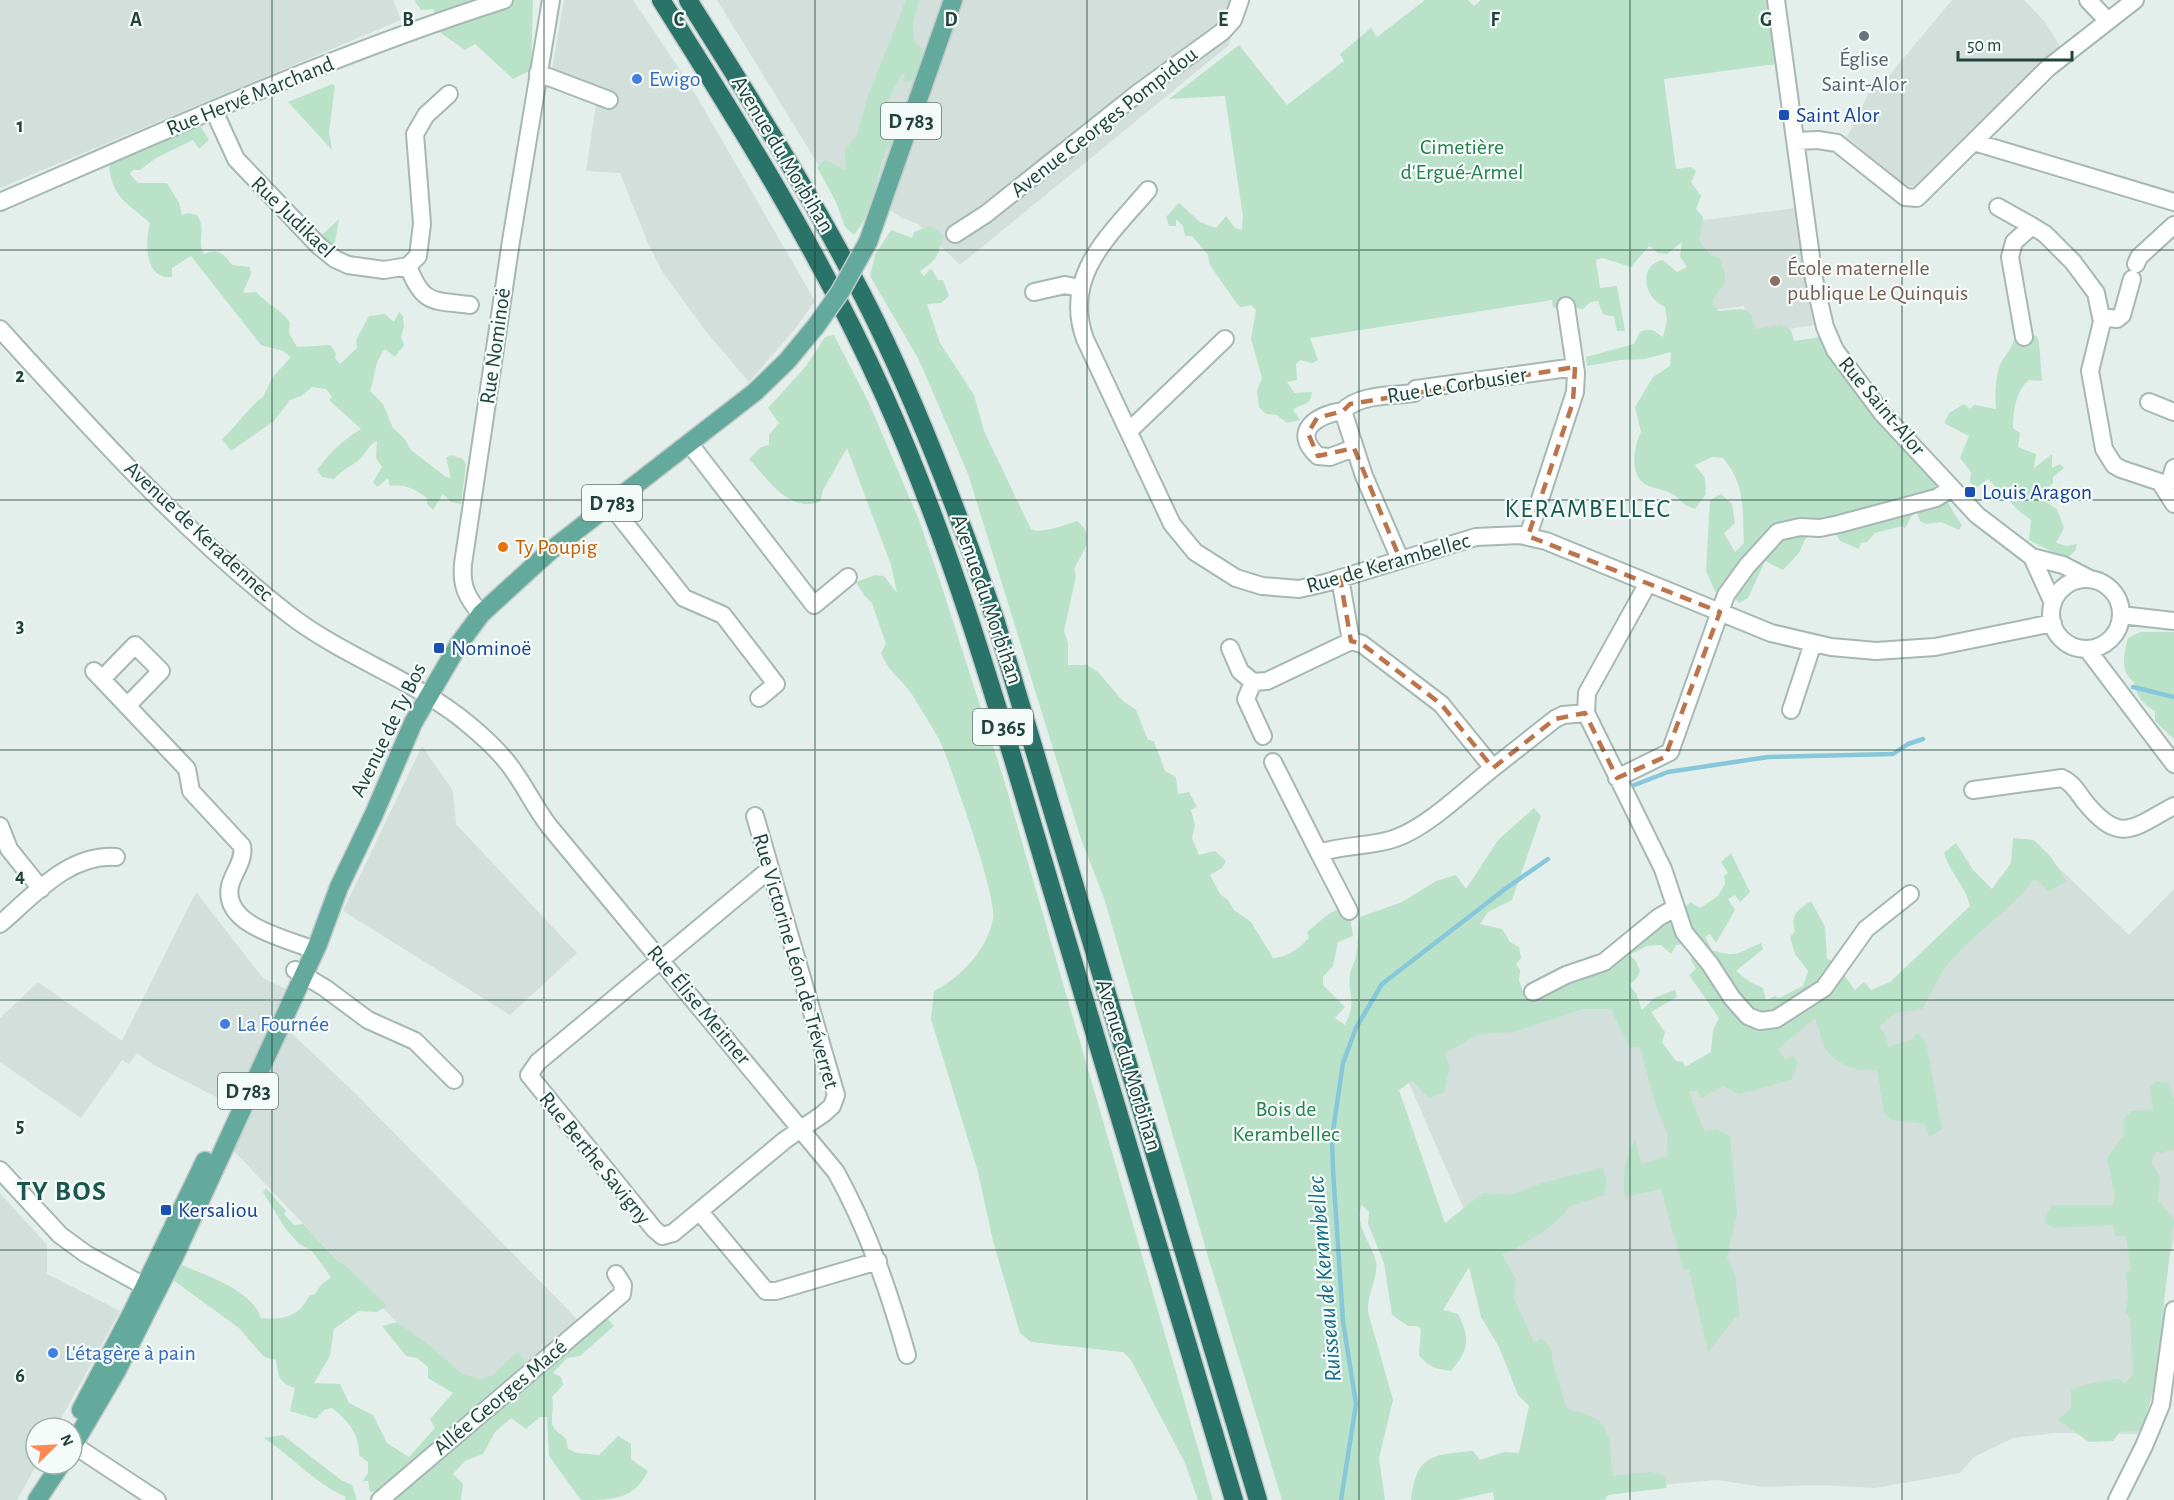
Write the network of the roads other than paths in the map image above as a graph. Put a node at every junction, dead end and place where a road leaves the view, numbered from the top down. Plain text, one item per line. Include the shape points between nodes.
1 (504, 0) edge
2 (551, 0) edge
3 (661, 0) edge
4 (688, 0) edge
5 (952, 0) edge
6 (1240, 0) edge
7 (1776, 0) edge
8 (2088, 0) edge
9 (2135, 0) edge
10 (2107, 20) junction
11 (538, 73) junction
12 (449, 94) dead end
13 (609, 100) dead end
14 (214, 111) junction
15 (1795, 141) junction
16 (1974, 142) junction
17 (1148, 190) dead end
18 (0, 202) edge
19 (2174, 202) edge
20 (1998, 207) dead end
21 (2174, 225) edge
22 (2032, 226) junction
23 (955, 234) dead end
24 (408, 266) junction
25 (1079, 288) junction
26 (1034, 292) dead end
27 (470, 305) dead end
28 (1566, 306) dead end
29 (2102, 317) junction
30 (0, 329) edge
31 (2024, 337) dead end
32 (1225, 339) dead end
33 (1575, 367) junction
34 (2149, 402) dead end
35 (1343, 411) junction
36 (2174, 412) edge
37 (1130, 430) junction
38 (689, 443) junction
39 (1354, 448) junction
40 (2174, 468) edge
41 (2163, 486) junction
42 (1952, 489) junction
43 (609, 504) junction
44 (2174, 504) edge
45 (1528, 536) junction
46 (2032, 556) junction
47 (1400, 559) junction
48 (848, 577) dead end
49 (1340, 579) junction
50 (2090, 579) junction
51 (1648, 583) junction
52 (2053, 603) junction
53 (1720, 612) junction
54 (481, 614) junction
55 (2121, 615) junction
56 (2174, 621) edge
57 (2053, 623) junction
58 (2113, 637) junction
59 (1351, 641) junction
60 (1813, 643) junction
61 (1230, 648) dead end
62 (2087, 649) junction
63 (1253, 682) junction
64 (2117, 687) junction
65 (427, 697) junction
66 (759, 698) dead end
67 (128, 705) junction
68 (1791, 710) dead end
69 (1586, 713) junction
70 (1263, 736) dead end
71 (1273, 762) dead end
72 (2174, 764) edge
73 (1493, 768) junction
74 (1617, 778) junction
75 (1973, 790) dead end
76 (2174, 806) edge
77 (755, 816) dead end
78 (0, 826) edge
79 (1319, 853) junction
80 (116, 857) dead end
81 (770, 869) junction
82 (41, 889) junction
83 (1910, 894) dead end
84 (1675, 908) junction
85 (1349, 911) dead end
86 (0, 924) edge
87 (310, 949) junction
88 (660, 959) junction
89 (299, 973) junction
90 (1533, 992) dead end
91 (454, 1080) dead end
92 (802, 1128) junction
93 (0, 1170) edge
94 (700, 1212) junction
95 (878, 1261) junction
96 (616, 1274) dead end
97 (151, 1289) junction
98 (2174, 1310) edge
99 (907, 1355) dead end
100 (84, 1422) edge
101 (84, 1449) edge
102 (46, 1476) edge
103 (52, 1476) edge
104 (35, 1500) edge
105 (158, 1500) edge
106 (380, 1500) edge
107 (1234, 1500) edge
108 (1258, 1500) edge
109 (2117, 1500) edge

1 - 14 street, Rue Hervé Marchand via 389,39
2 - 11 street, Rue Nominoë
3 - 107 highway, Avenue du Morbihan / D 365 via 769,174 836,294 889,407 927,501 982,655
4 - 108 highway, Avenue du Morbihan / D 365 via 799,180 850,272 906,387 949,490 996,622
5 - 38 main road, Avenue de Ty Bos / D 783, bridge via 880,214 840,292 774,374
6 - 23 street, Avenue Georges Pompidou via 1233,20 1222,32
7 - 15 street, Rue Saint-Alor
8 - 10 street
9 - 10 street
10 - 16 street via 2048,68
11 - 13 street
11 - 54 street, Rue Nominoë via 462,575 468,598
12 - 24 street via 426,115 415,134 422,224 418,256
14 - 18 street, Rue Hervé Marchand
14 - 24 street, Rue Judikael via 230,150 245,172 327,254 356,267 384,270
15 - 16 street via 1837,142 1910,199 1922,195
15 - 42 street, Rue Saint-Alor via 1814,279 1828,336 1869,396
16 - 19 street
17 - 25 street, Rue de Kerambellec via 1096,253
20 - 22 street
21 - 29 street via 2139,257 2122,315 2117,319
22 - 29 street via 2087,278 2096,293
22 - 31 street via 2010,250
24 - 27 street via 420,292
25 - 26 street via 1065,285
25 - 37 street, Rue de Kerambellec via 1080,325
28 - 33 street
29 - 41 street via 2090,371 2104,448 2114,465
30 - 65 street, Avenue de Keradennec via 152,490 265,596 343,651
32 - 37 street
33 - 35 street, Rue Le Corbusier via 1416,389 1414,393 1359,401
33 - 45 street via 1573,402
34 - 36 street
35 - 39 street
35 - 39 street, Rue Le Corbusier via 1322,414 1313,421 1309,442 1312,451 1323,457
37 - 49 street, Rue de Kerambellec via 1172,524 1209,564 1244,581 1281,589 1309,588
38 - 43 main road, Avenue de Ty Bos / D 783
38 - 48 street via 814,605
39 - 47 street
40 - 41 street via 2170,481
41 - 44 street
42 - 46 street, Rue Saint-Alor via 1986,523
42 - 53 street via 1936,498 1839,524 1778,532 1730,588
43 - 54 main road, Avenue de Ty Bos / D 783
43 - 66 street via 684,598 723,615 776,684
45 - 47 street, Rue de Kerambellec via 1476,537
45 - 51 street, Rue de Kerambellec
46 - 50 street, Rue Saint-Alor
46 - 52 street
47 - 49 street, Rue de Kerambellec
49 - 59 street
50 - 52 street via 2064,586
50 - 55 street via 2109,586 2120,604
51 - 53 street, Rue de Kerambellec
51 - 69 street via 1590,687 1585,698
52 - 57 street
53 - 60 street, Rue de Kerambellec via 1771,633
53 - 74 street via 1670,752
54 - 65 main road, Avenue de Ty Bos / D 783
55 - 56 street
55 - 58 street
57 - 60 street, Rue de Kerambellec via 1974,641 1912,649 1861,650
57 - 62 street via 2066,642
58 - 62 street
58 - 64 street via 2111,656
59 - 63 street via 1268,681
59 - 73 street via 1362,644 1441,704
60 - 68 street
61 - 63 street via 1240,671
62 - 64 street
63 - 70 street via 1246,699
64 - 72 street
65 - 87 main road, Avenue de Ty Bos / D 783
65 - 88 street, Rue Élise Meitner via 449,709 494,747 515,772 536,810
67 - 67 street via 98,675 135,645 160,671
67 - 87 street via 187,769 191,791 242,846 243,855 230,889 230,901 237,914 257,927
69 - 73 street via 1555,719
69 - 74 street
71 - 79 street
73 - 79 street via 1398,838
74 - 84 street via 1663,869
75 - 76 street via 2062,778 2101,818 2122,829 2140,826
77 - 81 street, Rue Victorine Léon de Tréverret
78 - 82 street via 9,849
79 - 85 street
80 - 82 street via 79,861
81 - 88 street
81 - 92 street, Rue Victorine Léon de Tréverret via 836,1095 832,1106
82 - 86 street
83 - 84 street via 1866,928 1824,988 1764,1022 1748,1016 1732,998 1687,937
84 - 90 street via 1604,962
87 - 89 main road, Avenue de Ty Bos / D 783
88 - 92 street, Rue Élise Meitner
88 - 94 street, Rue Berthe Savigny via 538,1062 529,1075 662,1236 673,1233
89 - 91 street via 368,1020 415,1041
89 - 97 main road, Avenue de Ty Bos / D 783
92 - 94 street, Rue Berthe Savigny
92 - 95 street, Rue Élise Meitner via 836,1172
93 - 97 street via 66,1239 94,1259
94 - 95 street via 766,1291
95 - 99 street, Rue Élise Meitner
96 - 106 street, Allée Georges Macé via 623,1285 622,1294
97 - 100 main road, Avenue de Ty Bos / D 783 via 116,1372
98 - 109 street via 2161,1405
101 - 105 street
102 - 104 main road
103 - 104 main road

